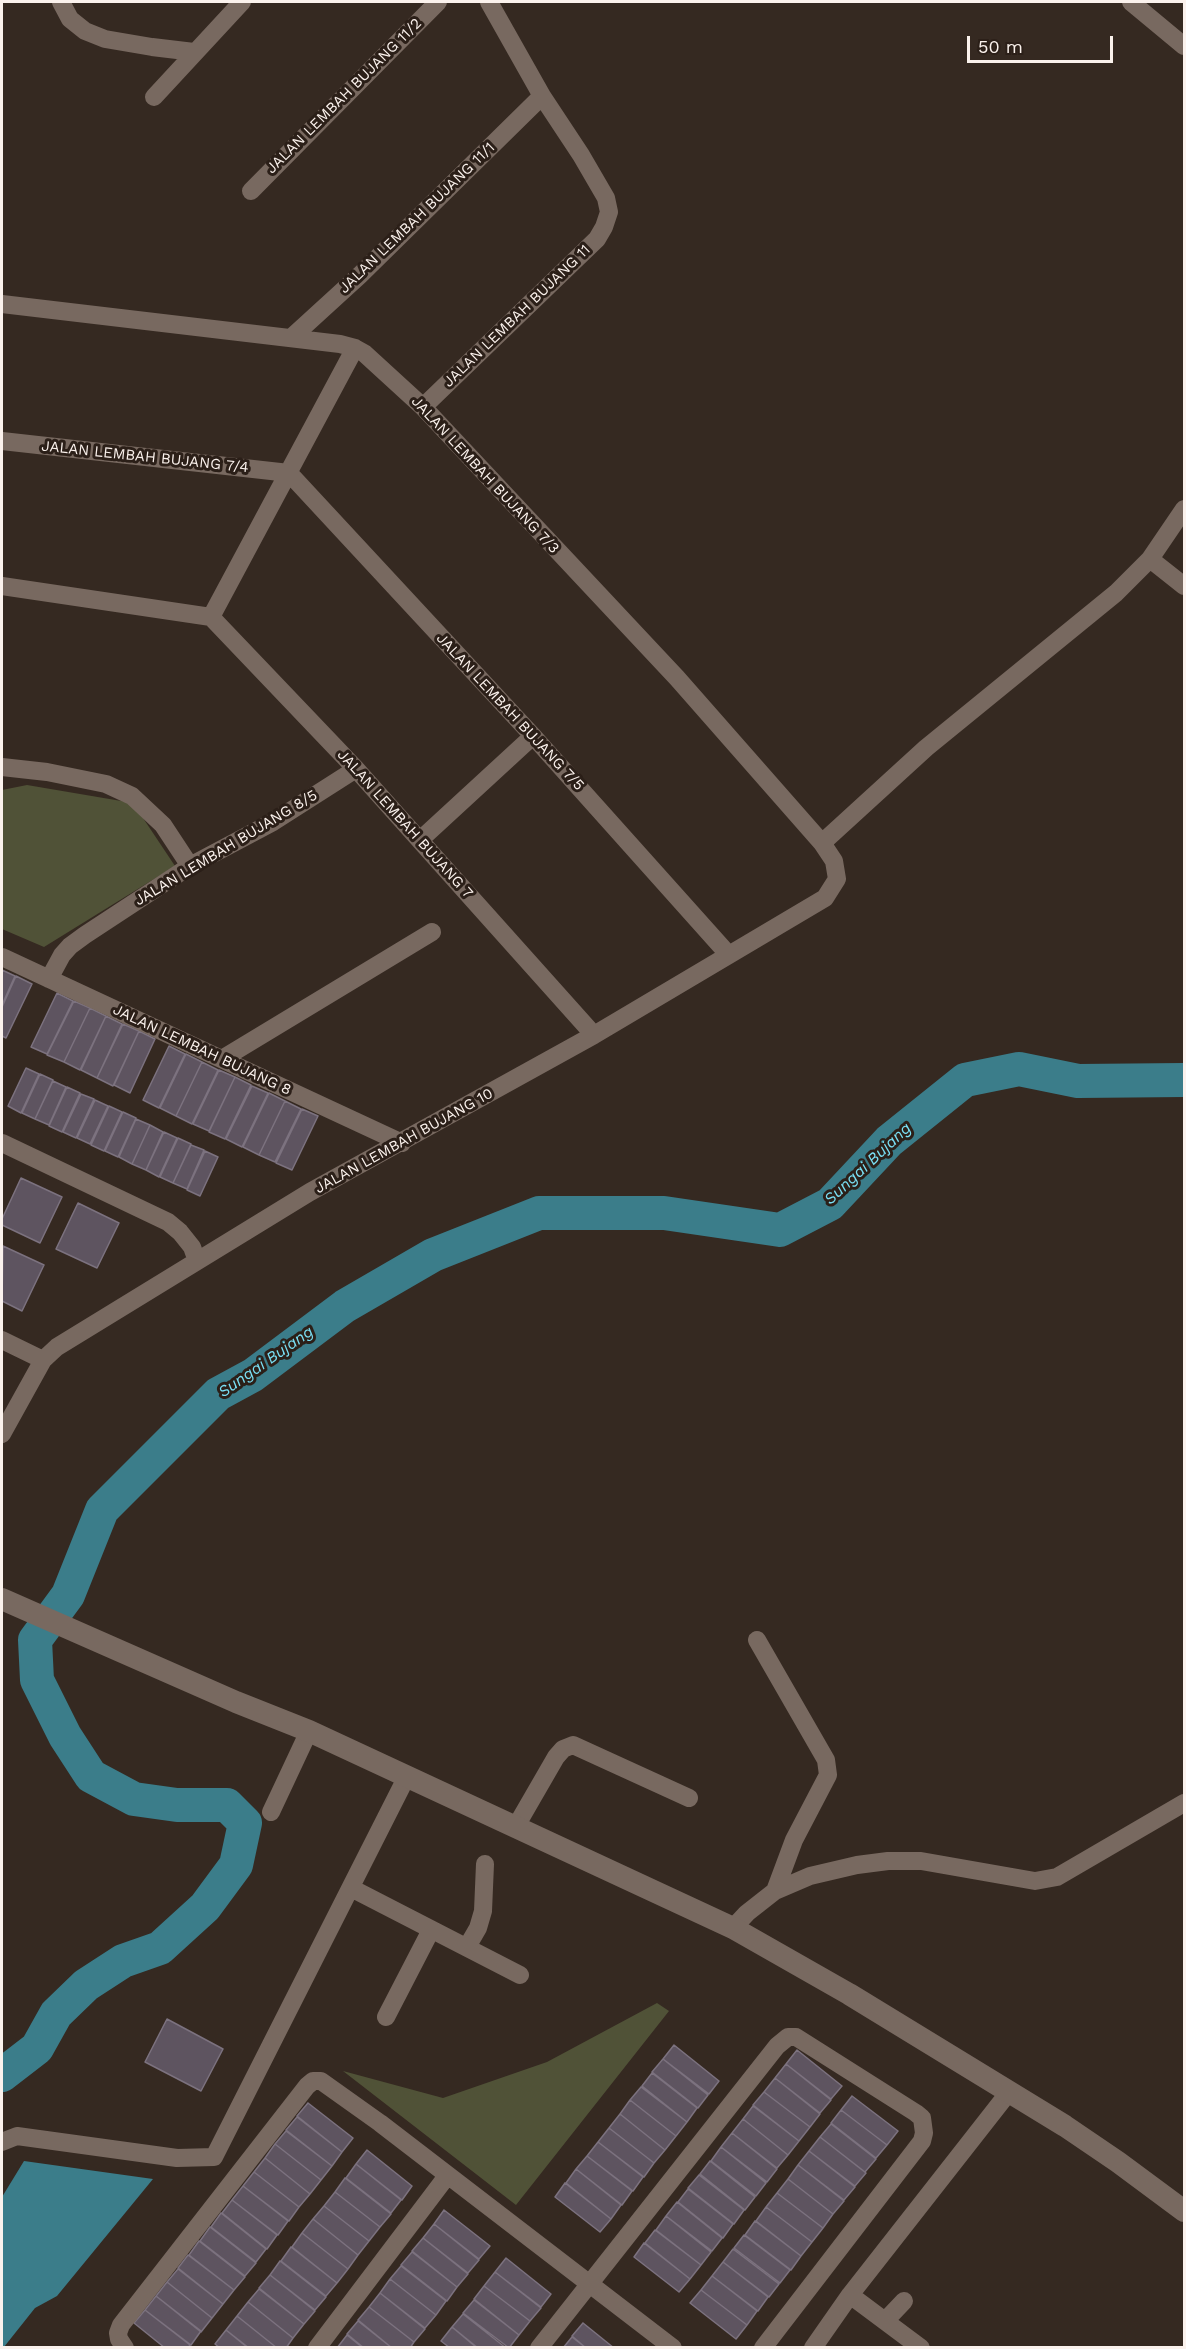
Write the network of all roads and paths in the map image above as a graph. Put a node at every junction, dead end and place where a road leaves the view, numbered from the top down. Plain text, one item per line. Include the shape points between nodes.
1 (61, 2) edge
2 (242, 2) edge
3 (438, 2) edge
4 (489, 2) edge
5 (1131, 2) edge
6 (1185, 46) edge
7 (194, 52) junction
8 (542, 96) junction
9 (154, 97) dead end
10 (251, 191) dead end
11 (2, 304) edge
12 (291, 338) junction
13 (355, 348) junction
14 (423, 407) junction
15 (2, 441) edge
16 (289, 473) junction
17 (1185, 509) edge
18 (1150, 559) junction
19 (2, 586) edge
20 (1185, 586) edge
21 (212, 617) junction
22 (533, 736) junction
23 (2, 767) edge
24 (356, 769) junction
25 (420, 840) junction
26 (822, 843) junction
27 (190, 866) junction
28 (837, 879) joint
29 (432, 932) dead end
30 (728, 954) junction
31 (2, 957) edge
32 (50, 980) junction
33 (594, 1035) junction
34 (222, 1059) junction
35 (2, 1143) edge
36 (402, 1143) junction
37 (197, 1261) junction
38 (2, 1340) edge
39 (43, 1360) junction
40 (2, 1434) edge
41 (2, 1599) edge
42 (757, 1640) dead end
43 (309, 1731) junction
44 (406, 1778) junction
45 (689, 1798) dead end
46 (1185, 1803) edge
47 (271, 1812) dead end
48 (515, 1828) junction
49 (484, 1864) dead end
50 (351, 1888) junction
51 (775, 1891) junction
52 (733, 1928) junction
53 (431, 1930) junction
54 (468, 1947) junction
55 (520, 1975) dead end
56 (386, 2017) dead end
57 (1010, 2092) junction
58 (2, 2142) edge
59 (447, 2176) junction
60 (1185, 2211) edge
61 (589, 2283) junction
62 (850, 2295) junction
63 (904, 2301) dead end
64 (885, 2321) junction
65 (125, 2348) edge
66 (317, 2348) edge
67 (539, 2348) edge
68 (673, 2348) edge
69 (764, 2348) edge
70 (813, 2348) edge
71 (921, 2348) edge

1 - 7 street via 70,19 105,39
2 - 7 street
3 - 10 street, JALAN LEMBAH BUJANG 11/2
4 - 8 street, JALAN LEMBAH BUJANG 11
5 - 6 street
7 - 9 street
8 - 12 street, JALAN LEMBAH BUJANG 11/1
8 - 14 street, JALAN LEMBAH BUJANG 11 via 606,198 609,212 604,227 597,239
11 - 12 street, JALAN LEMBAH BUJANG 7/3
12 - 13 street, JALAN LEMBAH BUJANG 7/3
13 - 14 street, JALAN LEMBAH BUJANG 7/3 via 375,361
13 - 16 street
14 - 26 street, JALAN LEMBAH BUJANG 7/3 via 677,678
15 - 16 street, JALAN LEMBAH BUJANG 7/4
16 - 21 street
16 - 22 street, JALAN LEMBAH BUJANG 7/5
17 - 18 street
18 - 20 street
18 - 26 street via 1116,594 926,748
19 - 21 street
21 - 24 street, JALAN LEMBAH BUJANG 7
22 - 25 street
22 - 30 street, JALAN LEMBAH BUJANG 7/5
23 - 27 street via 106,784 132,796 163,825
24 - 25 street, JALAN LEMBAH BUJANG 7
24 - 27 street, JALAN LEMBAH BUJANG 8/5 via 273,822
25 - 33 street, JALAN LEMBAH BUJANG 7
26 - 28 street, JALAN LEMBAH BUJANG 7/3 via 834,861
27 - 32 street, JALAN LEMBAH BUJANG 8/5 via 70,946
28 - 30 street, JALAN LEMBAH BUJANG 10 via 825,898
29 - 34 street
30 - 33 street, JALAN LEMBAH BUJANG 10
31 - 32 street, JALAN LEMBAH BUJANG 8
32 - 34 street, JALAN LEMBAH BUJANG 8
33 - 36 street, JALAN LEMBAH BUJANG 10
34 - 36 street, JALAN LEMBAH BUJANG 8
35 - 37 street via 168,1222 192,1247
36 - 37 street, JALAN LEMBAH BUJANG 10 via 310,1192
37 - 39 street, JALAN LEMBAH BUJANG 10 via 57,1347
38 - 39 street
39 - 40 street, JALAN LEMBAH BUJANG 10
41 - 43 street
42 - 51 street via 828,1768
43 - 44 street
43 - 47 street
44 - 48 street
44 - 50 street
45 - 48 street via 573,1745 556,1757
46 - 51 street via 1057,1877 1035,1881 921,1862 888,1861 810,1876
48 - 52 street
49 - 54 street via 483,1911
50 - 53 street
50 - 58 street via 214,2157 177,2158 17,2136
51 - 52 street
52 - 57 street
53 - 54 street
53 - 56 street
54 - 55 street
57 - 60 street
57 - 62 street
59 - 61 street
59 - 65 street via 325,2082 313,2081 122,2325 118,2333
59 - 66 street
61 - 67 street
61 - 68 street
61 - 69 street via 777,2046 788,2037 796,2037 916,2113 922,2118 924,2133 922,2141
62 - 64 street
62 - 70 street
63 - 64 street
64 - 71 street

